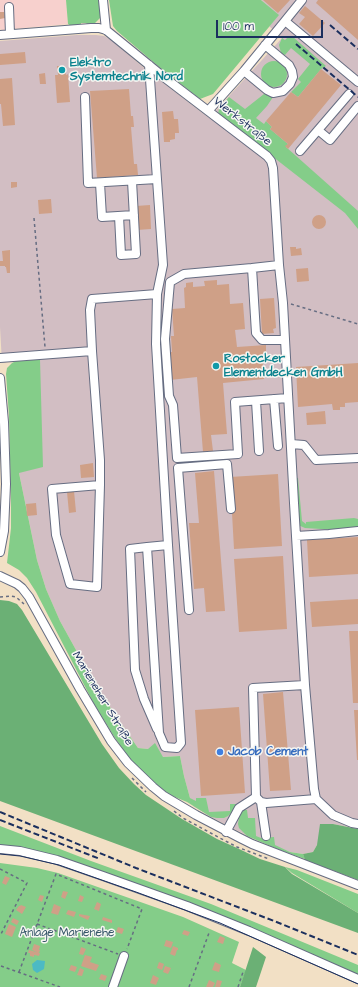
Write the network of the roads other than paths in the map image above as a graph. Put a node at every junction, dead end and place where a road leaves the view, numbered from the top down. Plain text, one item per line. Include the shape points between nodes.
1 (103, 0) edge
2 (302, 0) edge
3 (8, 8) dead end
4 (285, 21) junction
5 (106, 30) junction
6 (10, 34) junction
7 (0, 35) edge
8 (265, 45) junction
9 (149, 65) junction
10 (244, 71) junction
11 (358, 82) edge
12 (348, 94) dead end
13 (85, 97) dead end
14 (358, 106) edge
15 (208, 111) junction
16 (318, 130) junction
17 (300, 152) dead end
18 (157, 179) junction
19 (132, 180) junction
20 (100, 183) junction
21 (134, 215) junction
22 (119, 216) junction
23 (279, 265) junction
24 (252, 268) junction
25 (157, 294) junction
26 (284, 340) junction
27 (92, 351) junction
28 (0, 358) edge
29 (0, 378) edge
30 (0, 390) edge
31 (288, 398) junction
32 (274, 400) junction
33 (256, 401) junction
34 (291, 444) junction
35 (278, 446) dead end
36 (259, 451) dead end
37 (358, 458) edge
38 (100, 485) junction
39 (231, 508) dead end
40 (358, 531) edge
41 (296, 536) junction
42 (168, 545) junction
43 (146, 547) junction
44 (0, 552) edge
45 (0, 576) edge
46 (189, 610) dead end
47 (306, 685) junction
48 (159, 733) junction
49 (316, 798) junction
50 (258, 800) junction
51 (358, 824) edge
52 (226, 832) junction
53 (266, 836) dead end
54 (0, 849) edge
55 (358, 885) edge
56 (124, 956) road end
57 (358, 979) edge
58 (113, 987) edge

1 - 5 street
2 - 4 street
3 - 6 street
4 - 8 street
4 - 11 street
5 - 6 street via 91,28
5 - 9 street, Werkstraße
6 - 7 street
8 - 10 street
8 - 10 street via 289,65 293,77 290,84 283,91 273,93
9 - 15 street, Werkstraße
9 - 18 street
10 - 15 street
12 - 16 street
13 - 20 street via 88,183
14 - 16 street via 330,140
15 - 23 street, Werkstraße via 271,161
16 - 17 street
18 - 19 street
18 - 25 street via 163,265
19 - 20 street
19 - 21 street
20 - 22 street via 102,217
21 - 22 street
21 - 22 street via 136,254 121,255
23 - 24 street
23 - 26 street, Werkstraße
24 - 26 street via 256,333 262,340
24 - 33 street via 184,274 170,282 165,339 177,458 238,454 235,402
25 - 27 street via 92,299
25 - 42 street via 156,344
26 - 31 street, Werkstraße
27 - 28 street
27 - 38 street
29 - 30 street
30 - 44 street via 6,484 4,531
31 - 32 street
31 - 34 street, Werkstraße
32 - 33 street
32 - 35 street
33 - 36 street
34 - 37 street via 304,445 316,460
34 - 41 street, Werkstraße
38 - 38 street via 52,489 56,535 70,584 97,587
39 - 46 street via 227,464 178,468
40 - 41 street
41 - 47 street, Werkstraße
42 - 43 street
42 - 48 street via 181,744 177,748 165,747
43 - 48 street
43 - 48 street via 130,550 135,670
45 - 52 street, Marieneher Straße via 17,584 29,597 111,742 128,762 164,796
47 - 49 street, Werkstraße
47 - 50 street via 253,688
49 - 50 street via 266,803
49 - 51 street via 333,815
50 - 52 street via 240,808
50 - 53 street
52 - 55 street, Marieneher Straße
54 - 57 street via 57,860 110,878 249,931
56 - 58 street

